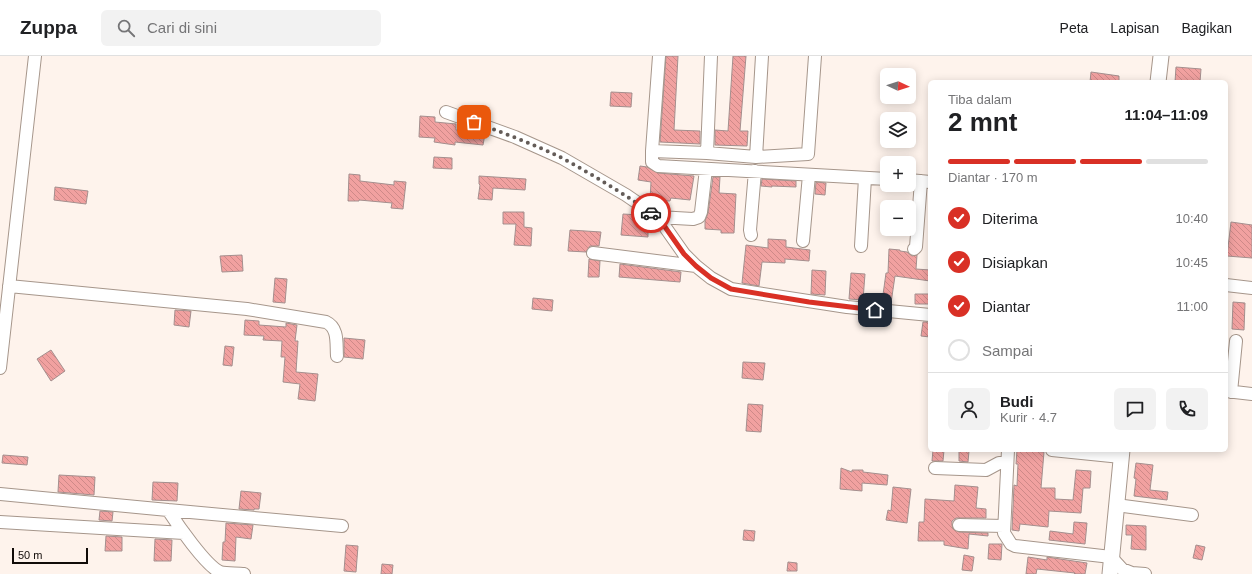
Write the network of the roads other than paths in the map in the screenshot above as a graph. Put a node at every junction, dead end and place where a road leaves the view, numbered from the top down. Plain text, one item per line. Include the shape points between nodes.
1 (35, 56) edge
2 (659, 56) edge
3 (712, 56) edge
4 (762, 56) edge
5 (815, 56) edge
6 (1161, 56) edge
7 (1158, 80) edge
8 (446, 112) dead end
9 (652, 151) junction
10 (707, 153) junction
11 (756, 157) junction
12 (706, 169) junction
13 (755, 172) junction
14 (808, 175) junction
15 (865, 178) junction
16 (880, 179) edge
17 (920, 181) edge
18 (658, 217) junction
19 (751, 235) dead end
20 (803, 241) dead end
21 (861, 246) dead end
22 (914, 249) dead end
23 (593, 253) dead end
24 (696, 266) junction
25 (1228, 285) edge
26 (9, 286) junction
27 (1252, 288) edge
28 (928, 315) edge
29 (1236, 341) dead end
30 (337, 356) dead end
31 (0, 368) edge
32 (1229, 391) edge
33 (1252, 394) edge
34 (1008, 452) edge
35 (1099, 452) edge
36 (1122, 453) edge
37 (1007, 463) junction
38 (935, 468) dead end
39 (0, 494) edge
40 (1116, 505) junction
41 (168, 510) junction
42 (1192, 515) dead end
43 (0, 522) edge
44 (959, 525) dead end
45 (342, 526) dead end
46 (1004, 526) junction
47 (184, 533) junction
48 (1111, 557) junction
49 (244, 574) edge
50 (1110, 574) edge
51 (1145, 574) edge

1 - 26 street
2 - 9 street
3 - 10 street
4 - 11 street
5 - 11 street via 808,154
6 - 7 main road
8 - 18 street via 515,137 562,158
9 - 10 street
9 - 12 street via 652,162 658,166
10 - 11 street
12 - 13 street
12 - 18 street via 699,217
13 - 14 street
13 - 19 street
14 - 15 street
14 - 20 street
15 - 16 street
15 - 21 street
17 - 22 street
18 - 24 street via 684,254
23 - 24 street
24 - 28 street via 731,289 847,308
25 - 27 street
26 - 30 street via 247,309 326,322 332,324 335,331
26 - 31 street
29 - 32 street
32 - 33 street
34 - 37 street
35 - 36 street
36 - 40 main road
37 - 38 street via 999,463 986,470
37 - 46 street
39 - 41 street
40 - 42 street
40 - 48 main road
41 - 45 street
41 - 47 street
43 - 47 street
44 - 46 street
46 - 48 street via 1007,540 1015,546
47 - 49 street via 214,569
48 - 50 main road
48 - 51 street via 1122,569

